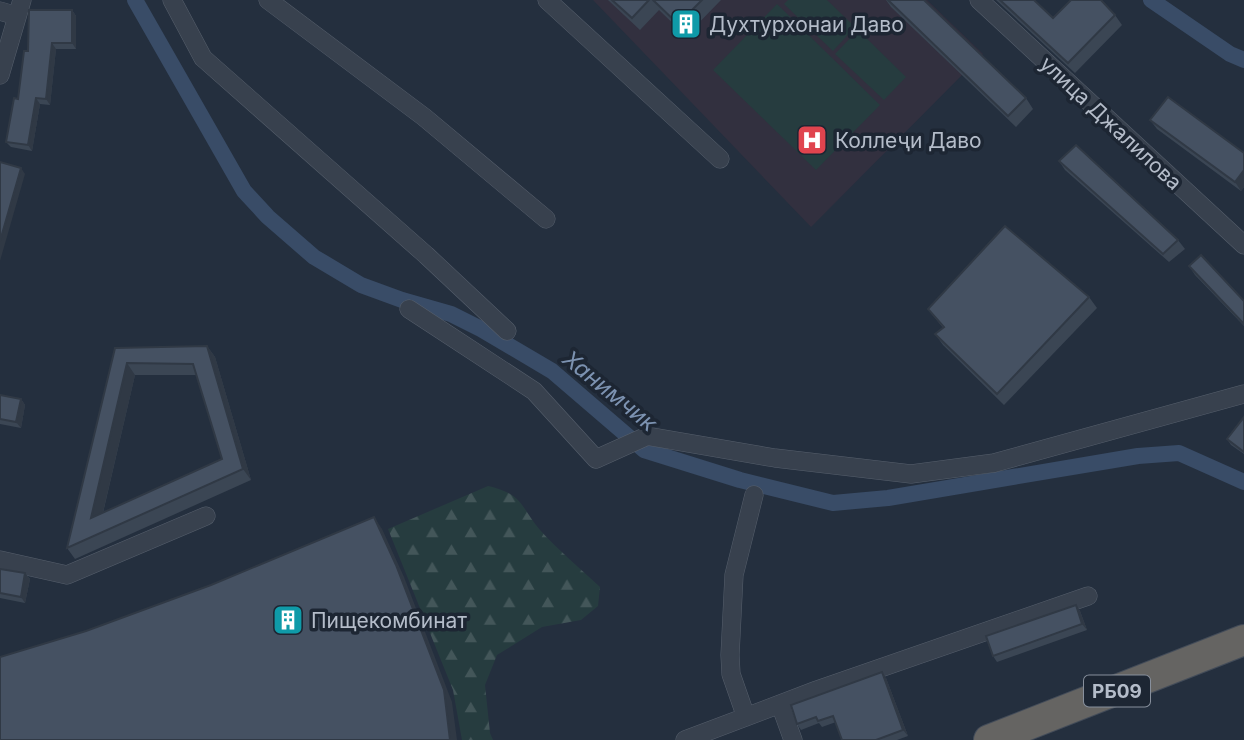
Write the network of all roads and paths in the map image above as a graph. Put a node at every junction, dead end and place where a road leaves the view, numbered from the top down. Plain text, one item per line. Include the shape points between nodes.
1 (172, 0) edge
2 (268, 0) edge
3 (547, 0) edge
4 (979, 0) edge
5 (13, 9) edge
6 (0, 75) edge
7 (720, 159) dead end
8 (546, 219) dead end
9 (1244, 245) edge
10 (409, 309) dead end
11 (508, 331) dead end
12 (1244, 394) edge
13 (754, 495) dead end
14 (206, 516) dead end
15 (0, 559) edge
16 (1088, 596) dead end
17 (1244, 640) edge
18 (780, 704) junction
19 (746, 717) junction
20 (685, 740) edge
21 (793, 740) edge
22 (989, 740) edge

1 - 11 street via 203,58
2 - 8 street via 424,117
3 - 7 street
4 - 9 street, улица Джалилова
5 - 6 street
10 - 12 street via 534,391 596,459 647,436 775,458 911,474 994,463
13 - 19 street via 734,575 730,655 731,674
14 - 15 street via 67,575
16 - 18 street
17 - 22 highway, РБ09
18 - 19 street
18 - 21 street
19 - 20 street

